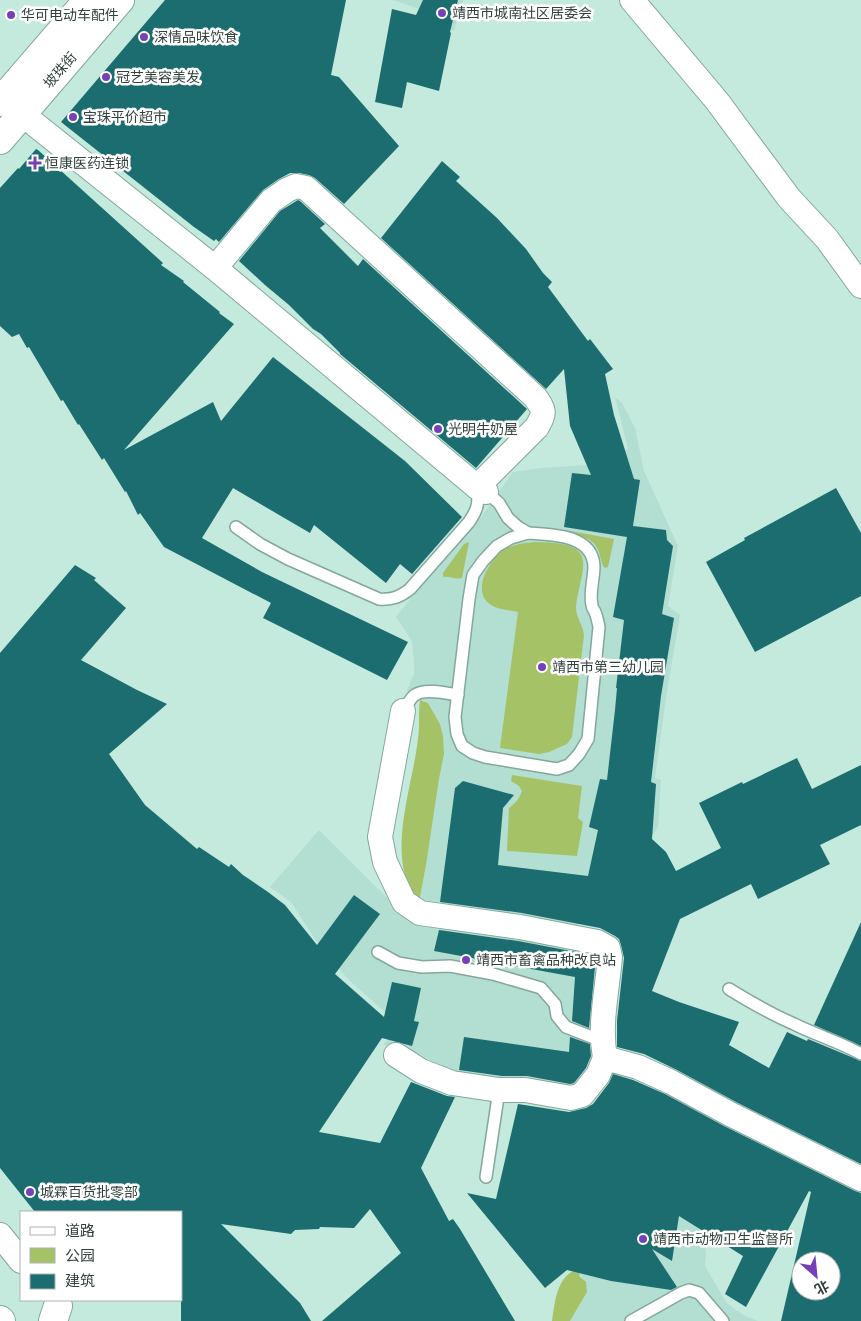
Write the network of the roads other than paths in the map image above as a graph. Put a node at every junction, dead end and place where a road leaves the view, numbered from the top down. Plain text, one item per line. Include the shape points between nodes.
1 (88, 0) edge
2 (120, 0) edge
3 (632, 0) edge
4 (11, 108) edge
5 (0, 140) edge
6 (215, 268) junction
7 (861, 286) edge
8 (482, 490) junction
9 (236, 527) dead end
10 (528, 533) junction
11 (458, 695) junction
12 (403, 711) joint
13 (378, 952) dead end
14 (729, 989) dead end
15 (604, 1050) junction
16 (861, 1054) edge
17 (396, 1055) dead end
18 (499, 1090) junction
19 (486, 1177) dead end
20 (861, 1179) edge
21 (0, 1235) edge
22 (20, 1260) edge
23 (631, 1321) edge
24 (723, 1321) edge

1 - 4 main road, 坡珠街
2 - 4 main road, 坡珠街
3 - 7 street via 717,101 789,198 827,239
4 - 5 main road, 坡珠街
4 - 6 street
6 - 8 street
6 - 8 street via 271,201 296,186 306,188 528,390 542,407 543,415 537,427
8 - 9 lane via 469,522 410,589 390,600 379,599 288,559
8 - 10 lane via 498,503 508,518
10 - 11 lane via 497,546 473,575
10 - 11 lane via 576,540 586,547 594,566 592,605 599,627 588,739 569,765 557,769 473,753 462,746 457,734
11 - 12 lane via 426,691 414,695
12 - 15 street via 380,836 385,862 404,902 420,913 520,927 597,942 608,948
13 - 15 lane via 398,963 422,967 450,966 541,988 555,1004 557,1016 566,1027
14 - 16 lane via 786,1021
15 - 18 street via 598,1075 582,1095 571,1098 525,1090
15 - 20 street
17 - 18 street via 452,1083
18 - 19 lane
21 - 22 street
23 - 24 lane via 689,1290 699,1293

